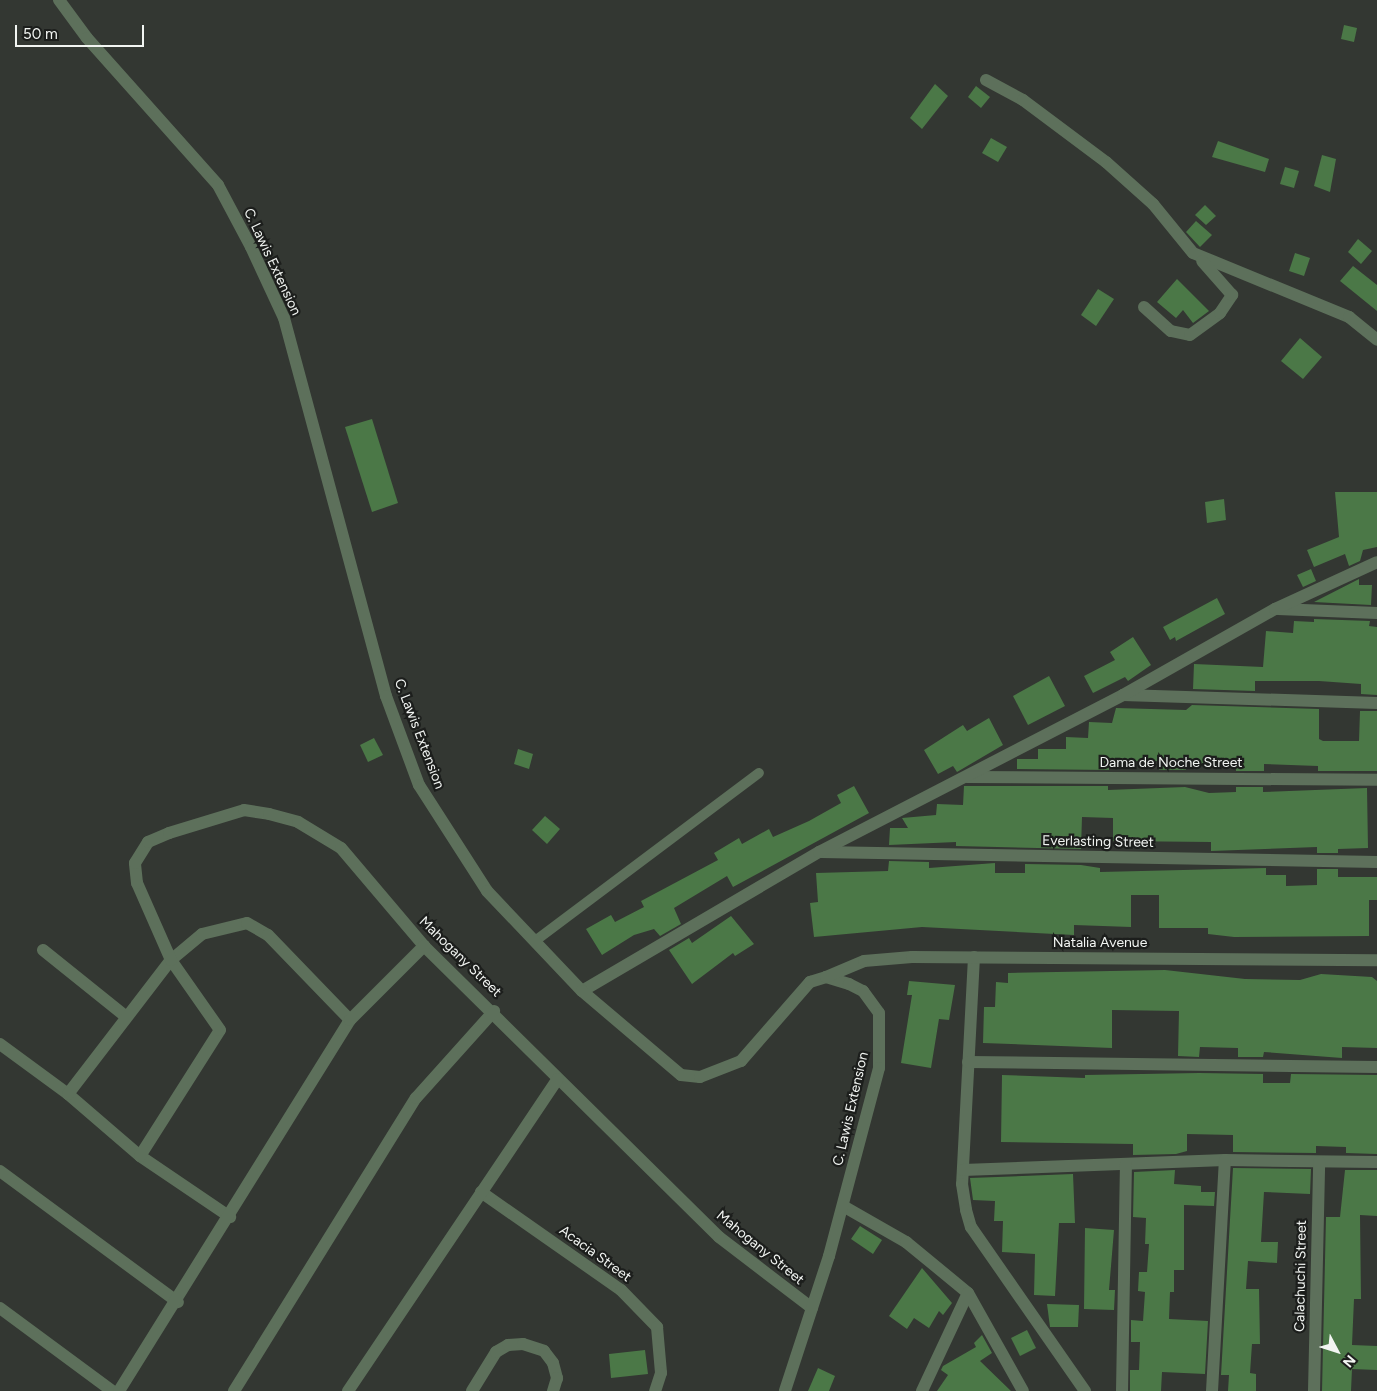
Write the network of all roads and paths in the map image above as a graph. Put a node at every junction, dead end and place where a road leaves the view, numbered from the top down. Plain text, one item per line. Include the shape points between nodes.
1 (59, 0) edge
2 (986, 80) dead end
3 (1193, 253) junction
4 (1144, 307) dead end
5 (1377, 340) edge
6 (1377, 562) edge
7 (1275, 609) junction
8 (1377, 613) edge
9 (1123, 695) junction
10 (1377, 703) edge
11 (759, 773) dead end
12 (964, 776) junction
13 (1377, 780) edge
14 (819, 852) junction
15 (1377, 862) edge
16 (535, 941) junction
17 (424, 946) junction
18 (43, 950) dead end
19 (974, 957) junction
20 (171, 960) junction
21 (1377, 960) edge
22 (826, 977) junction
23 (582, 991) junction
24 (494, 1011) junction
25 (125, 1016) junction
26 (350, 1020) junction
27 (0, 1044) edge
28 (968, 1062) junction
29 (1377, 1067) edge
30 (558, 1079) junction
31 (68, 1094) junction
32 (140, 1156) junction
33 (1225, 1160) junction
34 (1319, 1162) junction
35 (1377, 1162) edge
36 (1126, 1164) junction
37 (963, 1170) junction
38 (0, 1171) edge
39 (481, 1192) junction
40 (843, 1206) junction
41 (230, 1217) junction
42 (968, 1293) junction
43 (178, 1302) junction
44 (0, 1308) edge
45 (812, 1308) junction
46 (112, 1391) edge
47 (119, 1391) edge
48 (234, 1391) edge
49 (348, 1391) edge
50 (472, 1391) edge
51 (553, 1391) edge
52 (655, 1391) edge
53 (785, 1391) edge
54 (922, 1391) edge
55 (1023, 1391) edge
56 (1086, 1391) edge
57 (1122, 1391) edge
58 (1212, 1391) edge
59 (1314, 1391) edge

1 - 16 street, C. Lawis Extension via 87,38 218,185 251,247 284,318 386,696 419,785 487,891
2 - 3 street via 1023,100 1106,162 1153,204
3 - 4 street via 1222,278 1232,295 1230,304 1190,335 1171,331
3 - 5 street via 1349,317
6 - 7 street
7 - 8 street
7 - 9 street
9 - 10 street
9 - 12 street
11 - 16 lane
12 - 13 street, Dama de Noche Street
12 - 14 street
14 - 15 street, Everlasting Street
14 - 23 street
16 - 23 street, C. Lawis Extension
17 - 20 street, Mahogany Street via 341,848 298,822 244,810 148,842 135,862 137,883
17 - 24 street, Mahogany Street
17 - 26 street
18 - 25 street
19 - 21 street, Natalia Avenue
19 - 22 street, Natalia Avenue via 864,961
19 - 28 street
20 - 25 street
20 - 26 street via 202,934 247,923 268,935
20 - 32 street, Mahogany Street via 220,1030
22 - 23 street, C. Lawis Extension via 810,982 793,998 742,1061 700,1077 681,1075 666,1065
22 - 40 street, C. Lawis Extension via 862,991 879,1013 882,1029 878,1068
24 - 30 street, Mahogany Street
24 - 48 street via 416,1098
25 - 31 street
26 - 41 street
27 - 31 street
28 - 29 street
28 - 37 street
30 - 39 street
30 - 45 street, Mahogany Street via 719,1237
31 - 32 street
32 - 41 street
33 - 34 street
33 - 36 street
33 - 58 street
34 - 35 street
34 - 59 street, Calachuchi Street
36 - 37 street
36 - 57 street
37 - 56 street via 963,1195 971,1228
38 - 43 street
39 - 49 street
39 - 52 street, Acacia Street via 621,1290 657,1327 661,1373
40 - 42 street via 906,1242
40 - 45 street, C. Lawis Extension
41 - 43 street
42 - 54 street
42 - 55 street
43 - 47 street
44 - 46 street
45 - 53 street, C. Lawis Extension
50 - 51 street via 496,1352 508,1345 523,1344 544,1351 553,1363 557,1378

